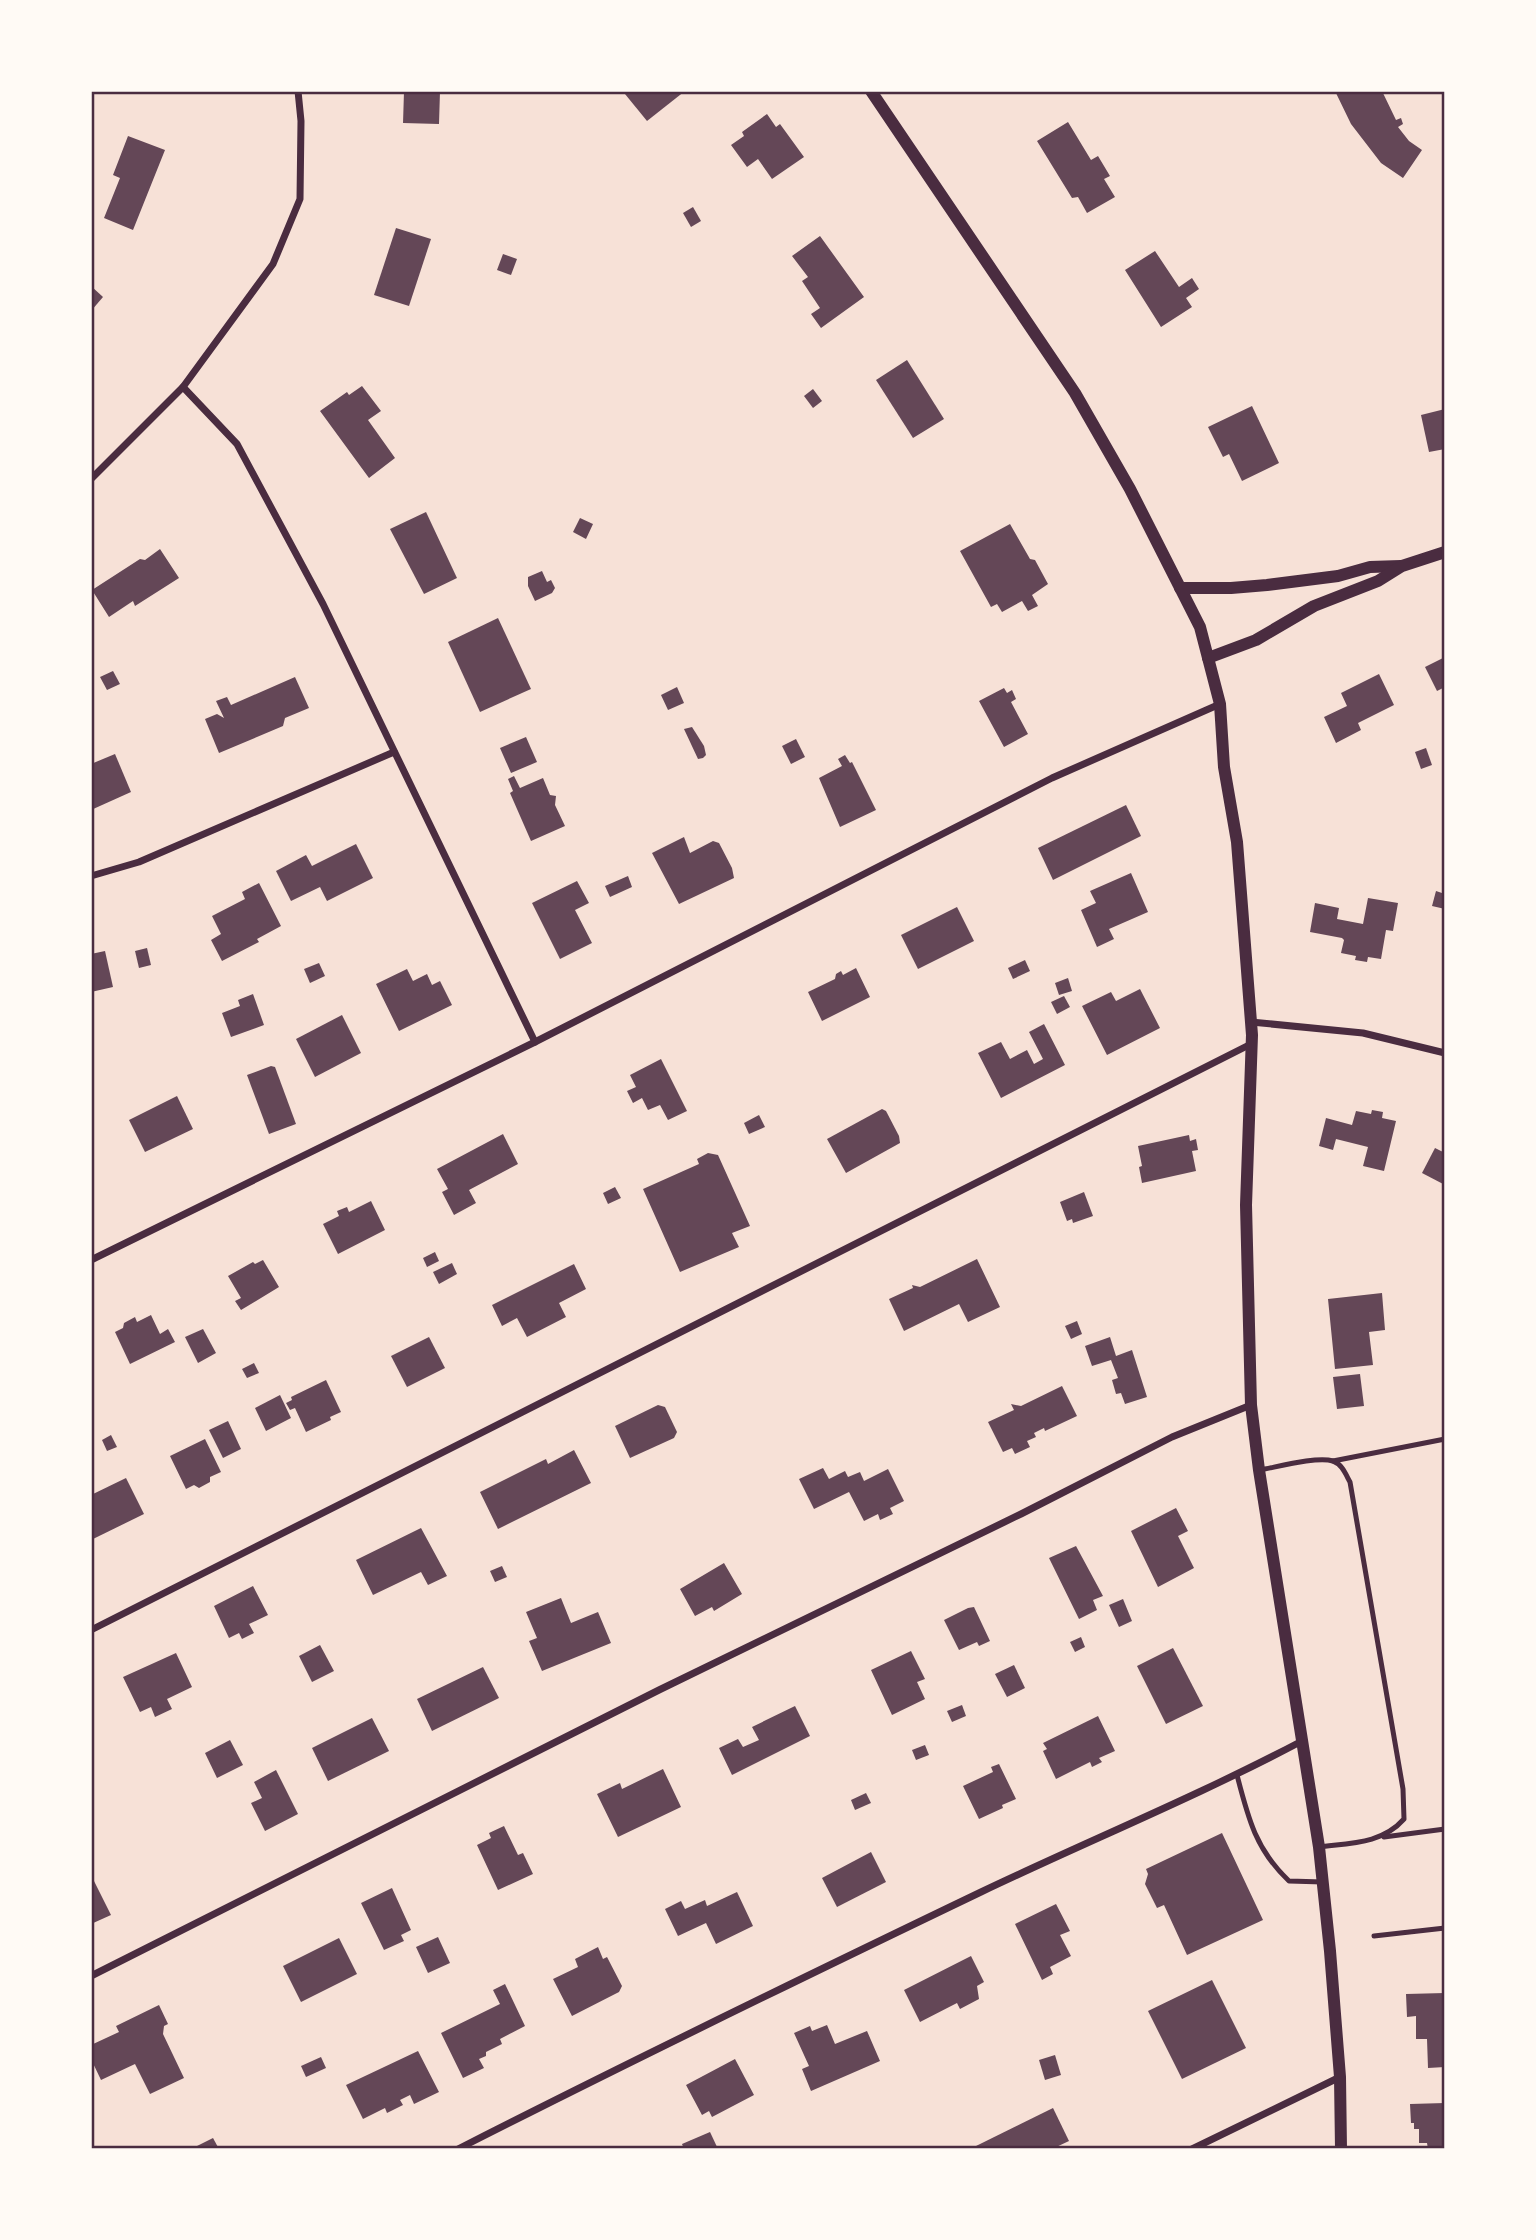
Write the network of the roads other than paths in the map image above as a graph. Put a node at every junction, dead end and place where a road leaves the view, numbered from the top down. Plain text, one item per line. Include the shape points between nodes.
1 (298, 91) edge
2 (872, 91) edge
3 (183, 387) junction
4 (91, 479) edge
5 (1445, 552) edge
6 (1402, 566) junction
7 (1180, 588) junction
8 (1208, 658) junction
9 (1220, 704) junction
10 (394, 752) junction
11 (91, 876) edge
12 (1251, 1022) junction
13 (535, 1042) junction
14 (1252, 1044) junction
15 (1445, 1053) edge
16 (91, 1260) edge
17 (1251, 1405) junction
18 (1445, 1439) edge
19 (1333, 1461) junction
20 (1259, 1470) junction
21 (91, 1630) edge
22 (1303, 1741) junction
23 (1237, 1775) junction
24 (1445, 1829) edge
25 (1381, 1838) junction
26 (1319, 1847) junction
27 (1323, 1882) junction
28 (1445, 1928) edge
29 (1374, 1936) dead end
30 (91, 1976) edge
31 (1340, 2077) junction
32 (458, 2149) edge
33 (1192, 2149) edge
34 (1341, 2149) edge

1 - 3 street via 300,200 273,264
2 - 7 street via 1075,393
3 - 4 street
3 - 10 street via 237,444 323,604
5 - 6 street
6 - 7 street via 1267,585
6 - 8 street via 1378,581 1304,611 1256,640
7 - 8 street via 1200,627
8 - 9 street
9 - 12 street via 1224,767 1237,842
9 - 13 street via 1052,778
10 - 11 street via 139,862
10 - 13 street
12 - 14 street
12 - 15 street via 1363,1033
13 - 16 street
14 - 17 street via 1246,1205
14 - 21 street
17 - 20 street
17 - 30 street via 1172,1437
18 - 19 lane
19 - 20 lane
19 - 25 lane via 1350,1482 1405,1806 1404,1819
20 - 22 street
22 - 23 street
22 - 26 street
23 - 27 lane via 1251,1827 1271,1864 1289,1881
23 - 32 street via 982,1892
24 - 25 lane
25 - 26 lane
26 - 27 street
27 - 31 street
28 - 29 lane
31 - 33 street
31 - 34 street

